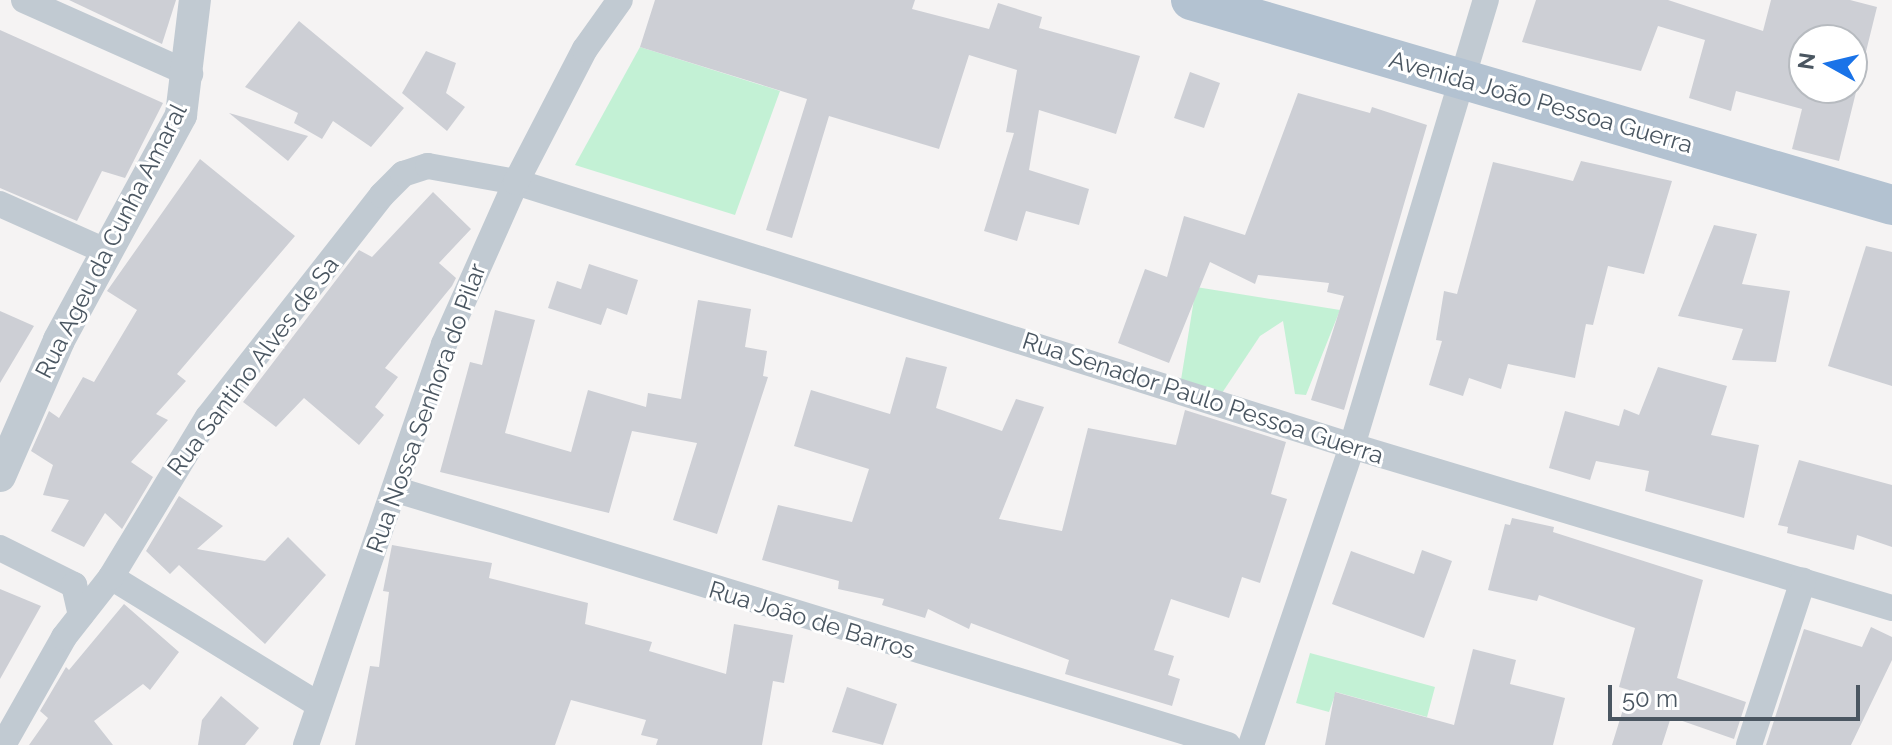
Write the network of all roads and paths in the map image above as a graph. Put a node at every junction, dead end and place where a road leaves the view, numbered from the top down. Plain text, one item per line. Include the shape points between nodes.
1 (24, 0) edge
2 (195, 0) edge
3 (620, 0) edge
4 (1191, 0) edge
5 (1486, 0) edge
6 (190, 74) junction
7 (1460, 81) junction
8 (516, 182) junction
9 (0, 204) edge
10 (1892, 205) edge
11 (105, 251) junction
12 (1352, 446) junction
13 (0, 476) edge
14 (397, 490) junction
15 (0, 548) edge
16 (111, 577) junction
17 (1803, 581) junction
18 (1892, 608) edge
19 (81, 615) junction
20 (316, 703) junction
21 (3, 745) edge
22 (306, 745) edge
23 (1228, 745) edge
24 (1251, 745) edge
25 (1749, 745) edge

1 - 6 street
2 - 6 street, Rua Ageu da Cunha Amaral
3 - 8 street, Rua Nossa Senhora do Pilar via 585,49
4 - 7 main road, Avenida João Pessoa Guerra
5 - 7 street
6 - 11 street, Rua Ageu da Cunha Amaral via 181,115
7 - 10 main road, Avenida João Pessoa Guerra
7 - 12 street
8 - 12 street, Rua Senador Paulo Pessoa Guerra
8 - 14 street, Rua Nossa Senhora do Pilar via 444,344
8 - 16 street, Rua Santino Alves de Sa via 428,166 403,174 208,417
9 - 11 street
11 - 13 street, Rua Ageu da Cunha Amaral
12 - 17 street, Rua Senador Paulo Pessoa Guerra
12 - 24 street
14 - 20 street, Rua Nossa Senhora do Pilar
14 - 23 street, Rua João de Barros
15 - 19 street via 74,585
16 - 19 street, Rua Santino Alves de Sa
16 - 20 street
17 - 18 street, Rua Senador Paulo Pessoa Guerra
17 - 25 street
19 - 21 street, Rua Santino Alves de Sa
20 - 22 street, Rua Nossa Senhora do Pilar

